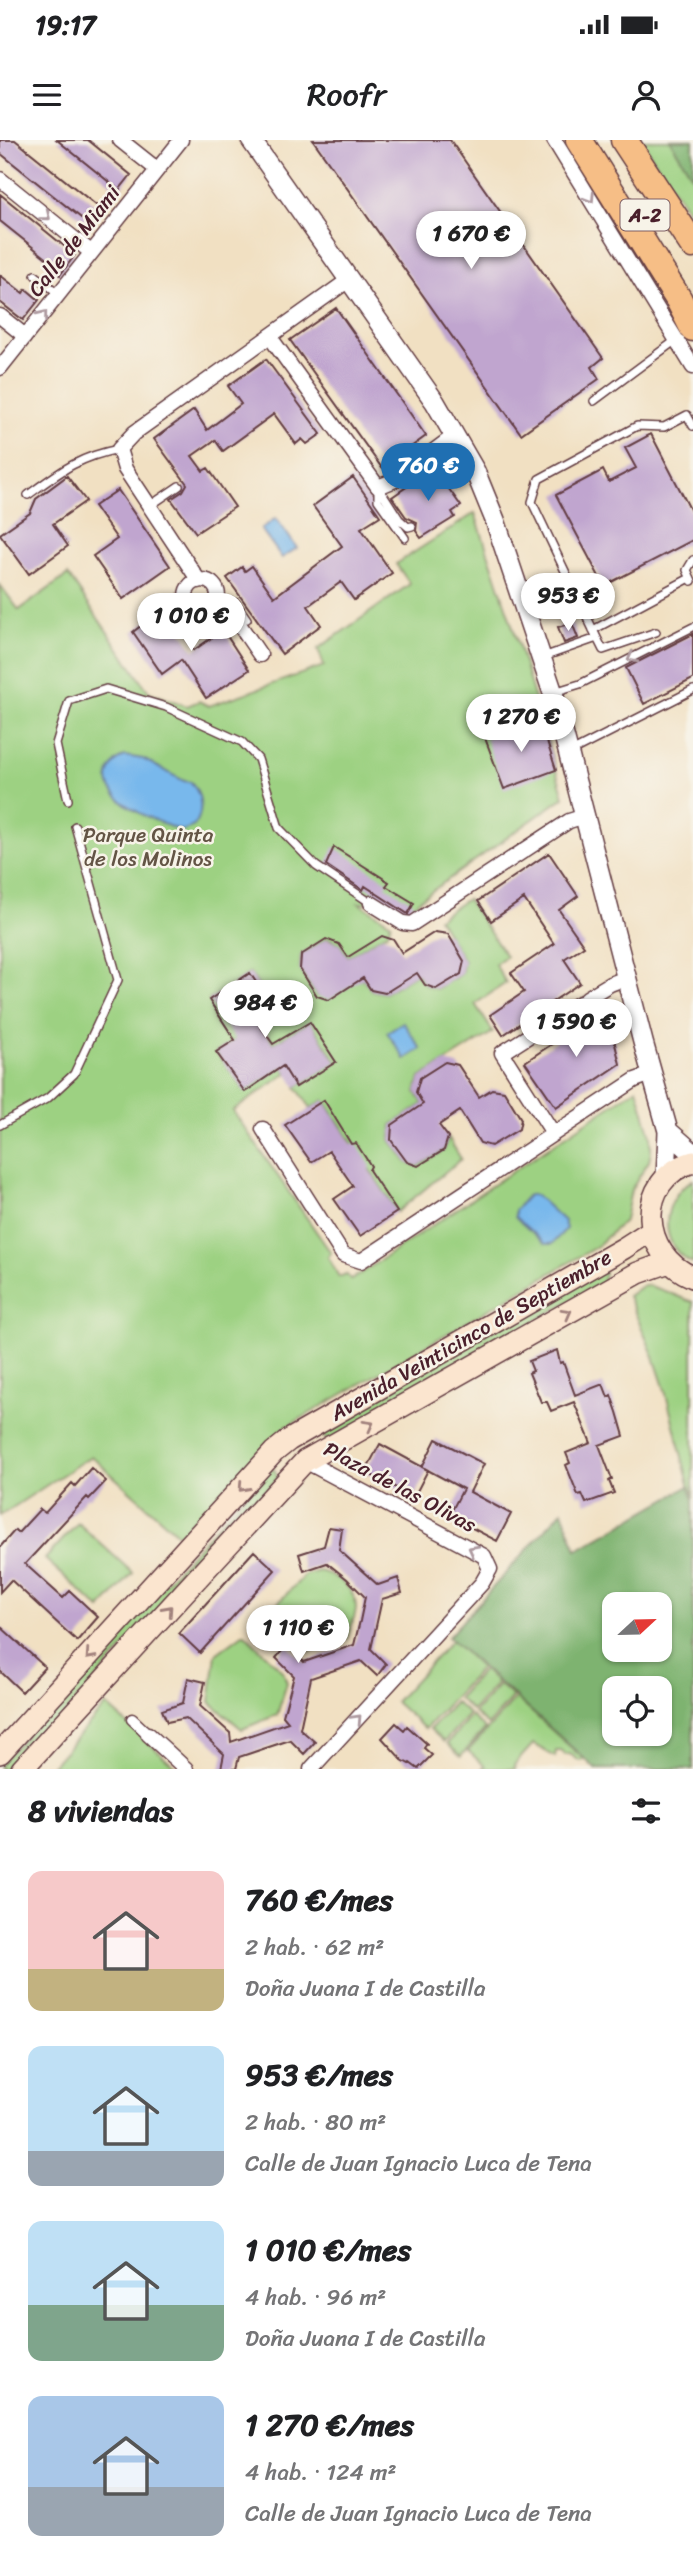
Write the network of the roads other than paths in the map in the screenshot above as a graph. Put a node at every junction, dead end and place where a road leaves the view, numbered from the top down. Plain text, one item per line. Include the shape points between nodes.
1 (120, 140) edge
2 (181, 140) edge
3 (251, 140) edge
4 (554, 140) edge
5 (579, 140) edge
6 (595, 140) edge
7 (624, 140) edge
8 (156, 172) junction
9 (0, 179) edge
10 (693, 245) edge
11 (92, 251) junction
12 (35, 275) dead end
13 (350, 279) junction
14 (693, 290) edge
15 (59, 294) junction
16 (0, 316) edge
17 (685, 334) edge
18 (270, 337) junction
19 (24, 338) junction
20 (0, 368) edge
21 (693, 368) edge
22 (594, 401) dead end
23 (693, 426) edge
24 (455, 435) junction
25 (119, 449) junction
26 (179, 486) dead end
27 (378, 487) junction
28 (28, 495) dead end
29 (151, 505) junction
30 (412, 526) dead end
31 (405, 538) dead end
32 (693, 559) edge
33 (691, 580) edge
34 (199, 581) junction
35 (221, 605) junction
36 (247, 619) dead end
37 (693, 627) edge
38 (593, 630) junction
39 (656, 632) dead end
40 (597, 638) junction
41 (260, 655) dead end
42 (542, 657) junction
43 (693, 690) edge
44 (553, 693) junction
45 (568, 754) junction
46 (68, 800) dead end
47 (585, 816) junction
48 (75, 826) dead end
49 (371, 902) joint
50 (626, 978) junction
51 (652, 1074) junction
52 (0, 1125) edge
53 (263, 1129) dead end
54 (668, 1131) junction
55 (553, 1133) junction
56 (693, 1153) edge
57 (693, 1162) edge
58 (666, 1179) junction
59 (652, 1230) junction
60 (668, 1262) junction
61 (693, 1277) edge
62 (282, 1446) junction
63 (299, 1466) junction
64 (132, 1719) dead end
65 (148, 1734) joint
66 (0, 1753) edge
67 (22, 1769) edge
68 (186, 1769) edge
69 (311, 1769) edge

1 - 8 street
2 - 8 street, Calle de Miami
3 - 13 street
4 -> 17 street
5 - 17 highway via 679,300
6 - 14 highway, A-2
7 - 10 highway, A-2
8 - 11 street, Calle de Miami
9 -> 11 street
11 - 15 street, Calle de Miami
12 - 15 lane
13 - 18 street
13 - 24 street
19 -> 15 street, Calle de Miami
16 - 19 street
17 - 21 street
17 - 22 lane
18 - 25 street via 134,433
18 - 27 street
19 - 20 street, Calle de Miami
23 - 38 lane via 687,415 664,427 637,426 539,479 532,502
24 - 27 street via 395,480
24 - 42 street via 495,520
25 - 28 lane via 73,463
25 - 29 street via 125,469
26 - 29 lane
27 - 30 lane via 399,519
27 - 31 lane via 378,500
29 - 34 street
32 - 33 lane via 687,570
33 - 38 lane
34 - 35 street via 209,582 217,590
34 - 35 street via 188,590 189,605 202,612
35 - 36 lane via 236,603
35 - 41 street
37 -> 44 lane
38 - 40 lane
39 - 40 lane via 603,650
40 - 42 lane
42 - 44 street
43 - 45 lane
44 - 45 street
45 - 47 street
46 - 49 lane via 56,744 69,701 106,689 166,707 242,742 258,759 279,828 316,866
47 - 49 street via 569,821 412,924
47 - 50 street
48 - 52 lane via 118,980 74,1074 48,1098
50 - 51 street
50 - 55 street via 502,1053
51 - 54 street
51 - 55 street via 635,1080
53 - 55 street via 343,1255 361,1261
54 - 56 street
54 - 58 street
57 - 58 main road
58 - 59 main road via 654,1198
59 - 60 main road
59 - 62 main road, Avenida Veinticinco de Septiembre
60 - 61 main road
63 -> 60 main road, Avenida Veinticinco de Septiembre via 638,1273
62 - 63 main road via 280,1466
62 -> 66 main road, Avenida Veinticinco de Septiembre
67 -> 63 main road, Avenida Veinticinco de Septiembre
69 -> 63 street, Plaza de las Olivas via 490,1569 484,1556
64 - 65 street
65 - 68 street

